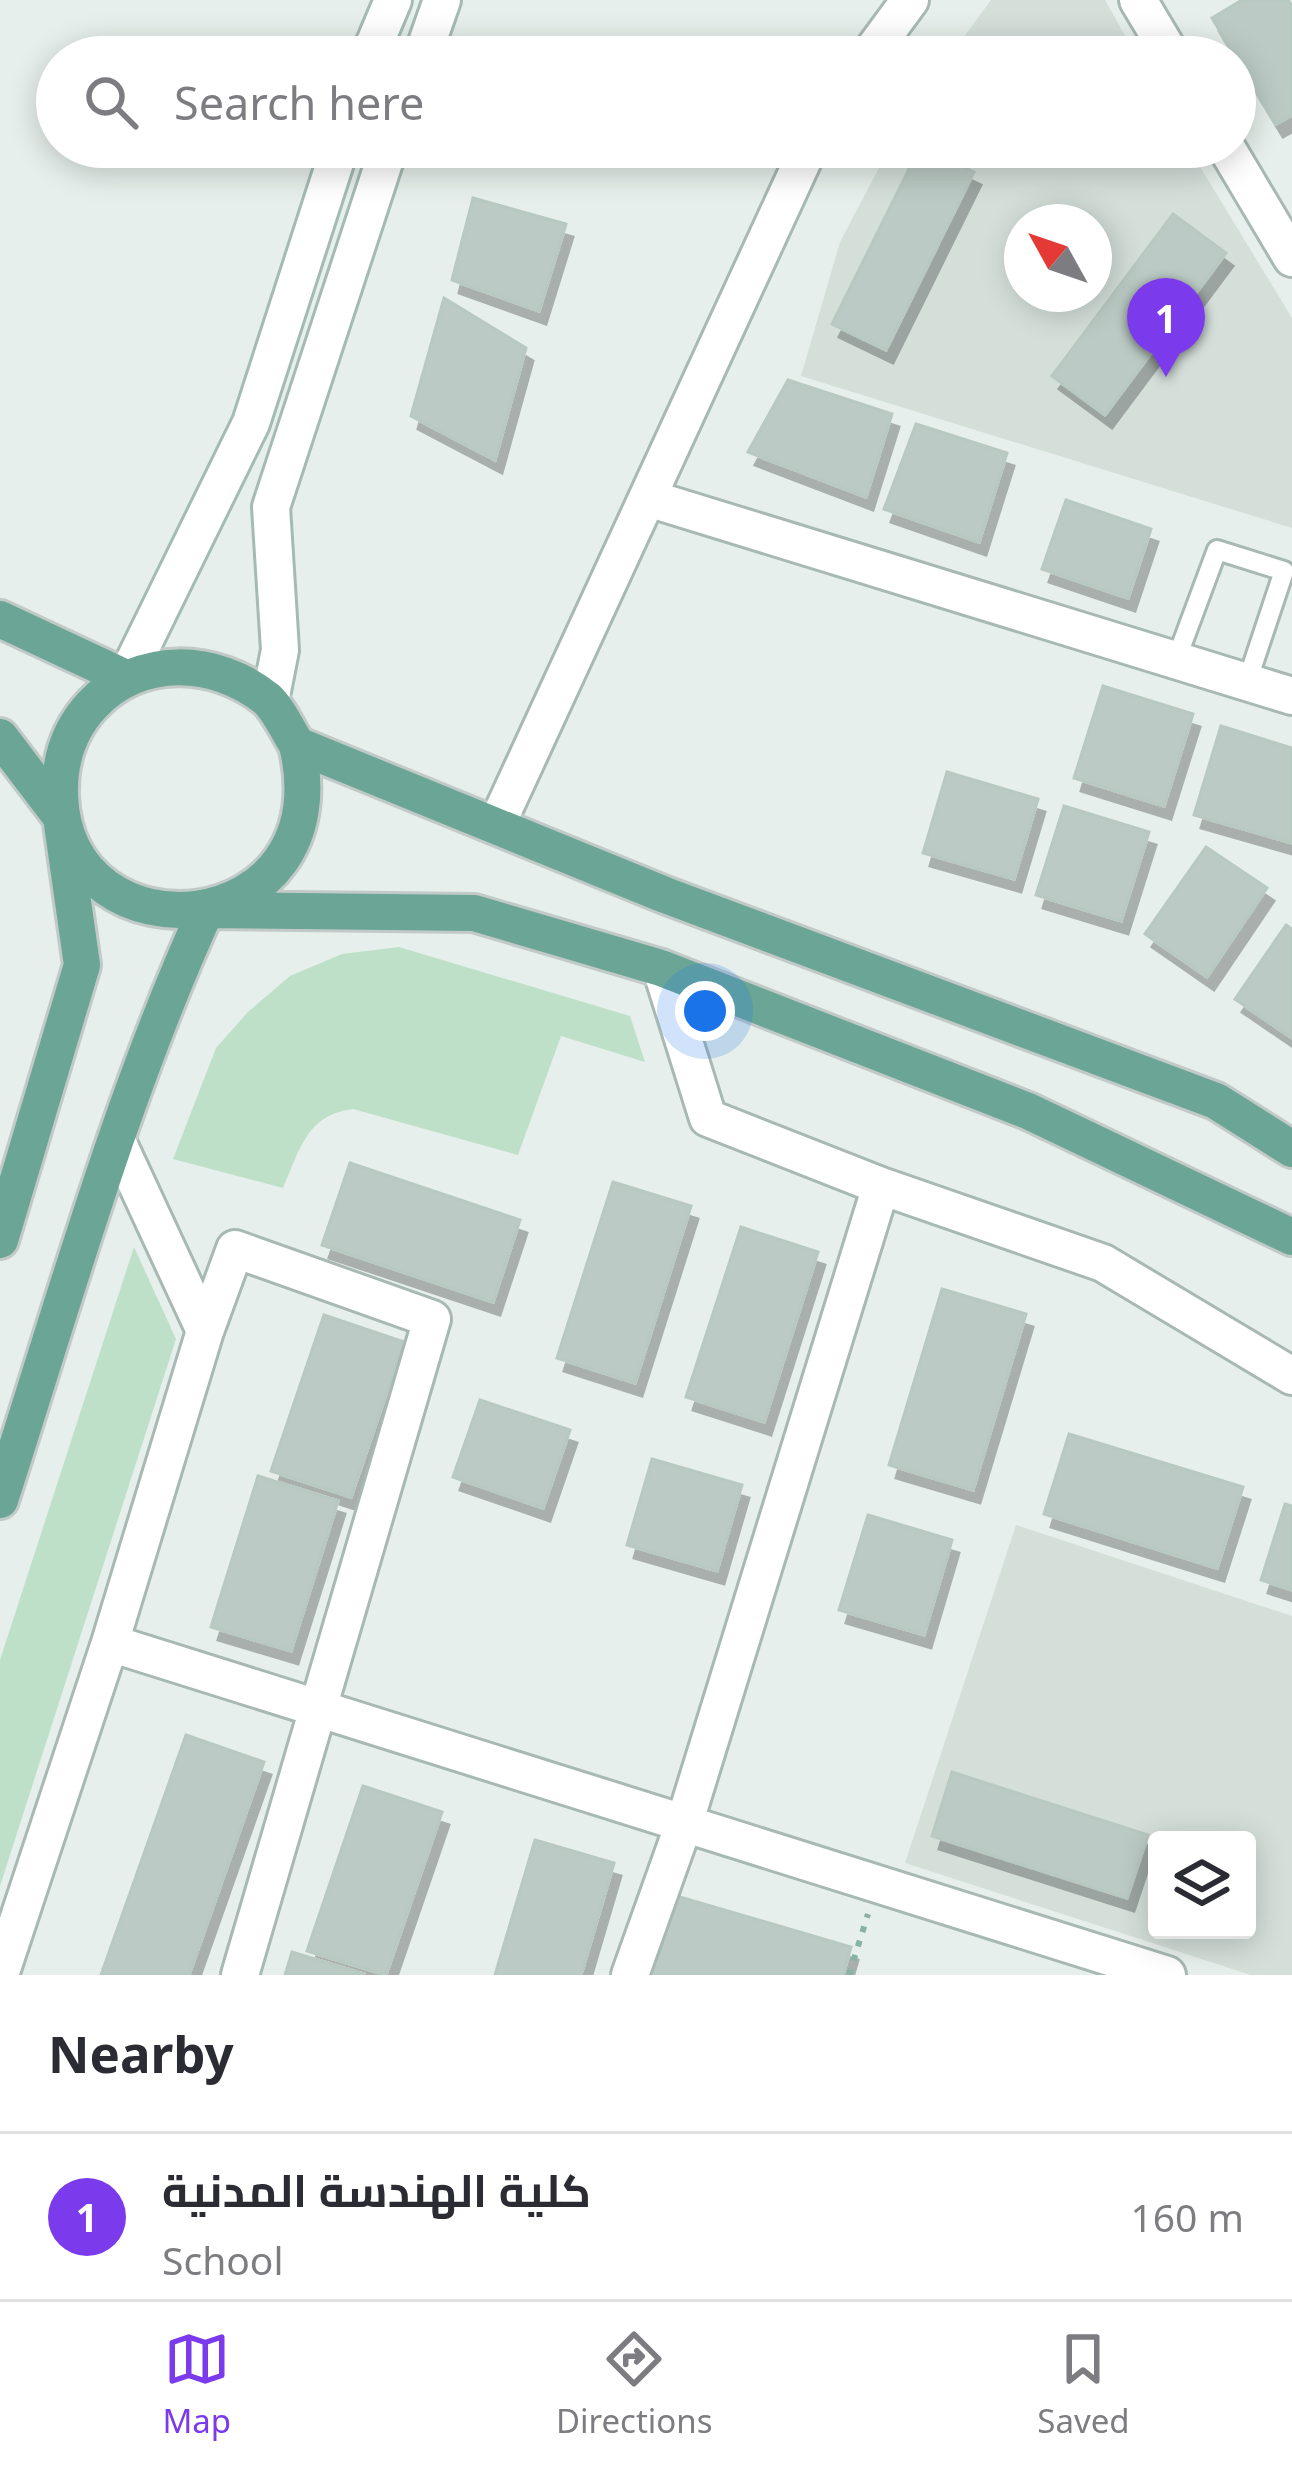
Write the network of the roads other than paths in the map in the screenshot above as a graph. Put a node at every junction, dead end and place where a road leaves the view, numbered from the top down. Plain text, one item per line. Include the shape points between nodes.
1 (393, 0) edge
2 (442, 0) edge
3 (910, 0) edge
4 (1138, 0) edge
5 (378, 36) edge
6 (429, 36) edge
7 (883, 36) edge
8 (1159, 36) edge
9 (333, 168) edge
10 (382, 168) edge
11 (799, 168) edge
12 (1239, 168) edge
13 (1292, 257) edge
14 (648, 498) junction
15 (0, 619) edge
16 (1176, 660) junction
17 (126, 678) junction
18 (1247, 682) junction
19 (1292, 696) edge
20 (270, 701) junction
21 (0, 737) edge
22 (297, 745) junction
23 (61, 817) junction
24 (496, 826) junction
25 (206, 910) junction
26 (661, 968) junction
27 (116, 1139) junction
28 (1292, 1149) edge
29 (880, 1186) junction
30 (1292, 1237) edge
31 (0, 1240) edge
32 (205, 1330) junction
33 (1292, 1376) edge
34 (0, 1500) edge
35 (110, 1643) junction
36 (316, 1706) junction
37 (685, 1821) junction
38 (0, 1975) edge
39 (240, 1975) edge
40 (630, 1975) edge
41 (1167, 1975) edge

1 - 5 street
2 - 6 street
3 - 7 street
4 - 8 street
9 - 17 street via 250,422
10 - 20 street via 271,506 280,650
11 - 14 street
12 - 13 street
14 - 16 street
14 - 24 street
15 - 17 main road
16 - 18 street
16 - 18 lane via 1216,550 1284,571
17 - 20 main road via 185,665 222,671
17 - 23 main road via 70,735 59,771
18 - 19 street
20 - 22 main road
21 - 23 main road
22 - 24 main road
22 - 25 main road via 303,812 287,853 260,884
23 - 25 main road via 76,854 120,896 152,908
23 - 31 main road via 82,965
24 - 28 main road via 1216,1101
25 - 26 main road via 473,913
25 - 27 main road
26 - 29 street via 708,1118
26 - 30 main road via 1028,1111
27 - 32 street
27 - 34 main road
29 - 33 street via 1103,1263
29 - 37 street
32 - 35 street
32 - 36 street via 235,1249 432,1319
35 - 36 street
35 - 38 street
36 - 37 street
36 - 39 street
37 - 40 street
37 - 41 street

